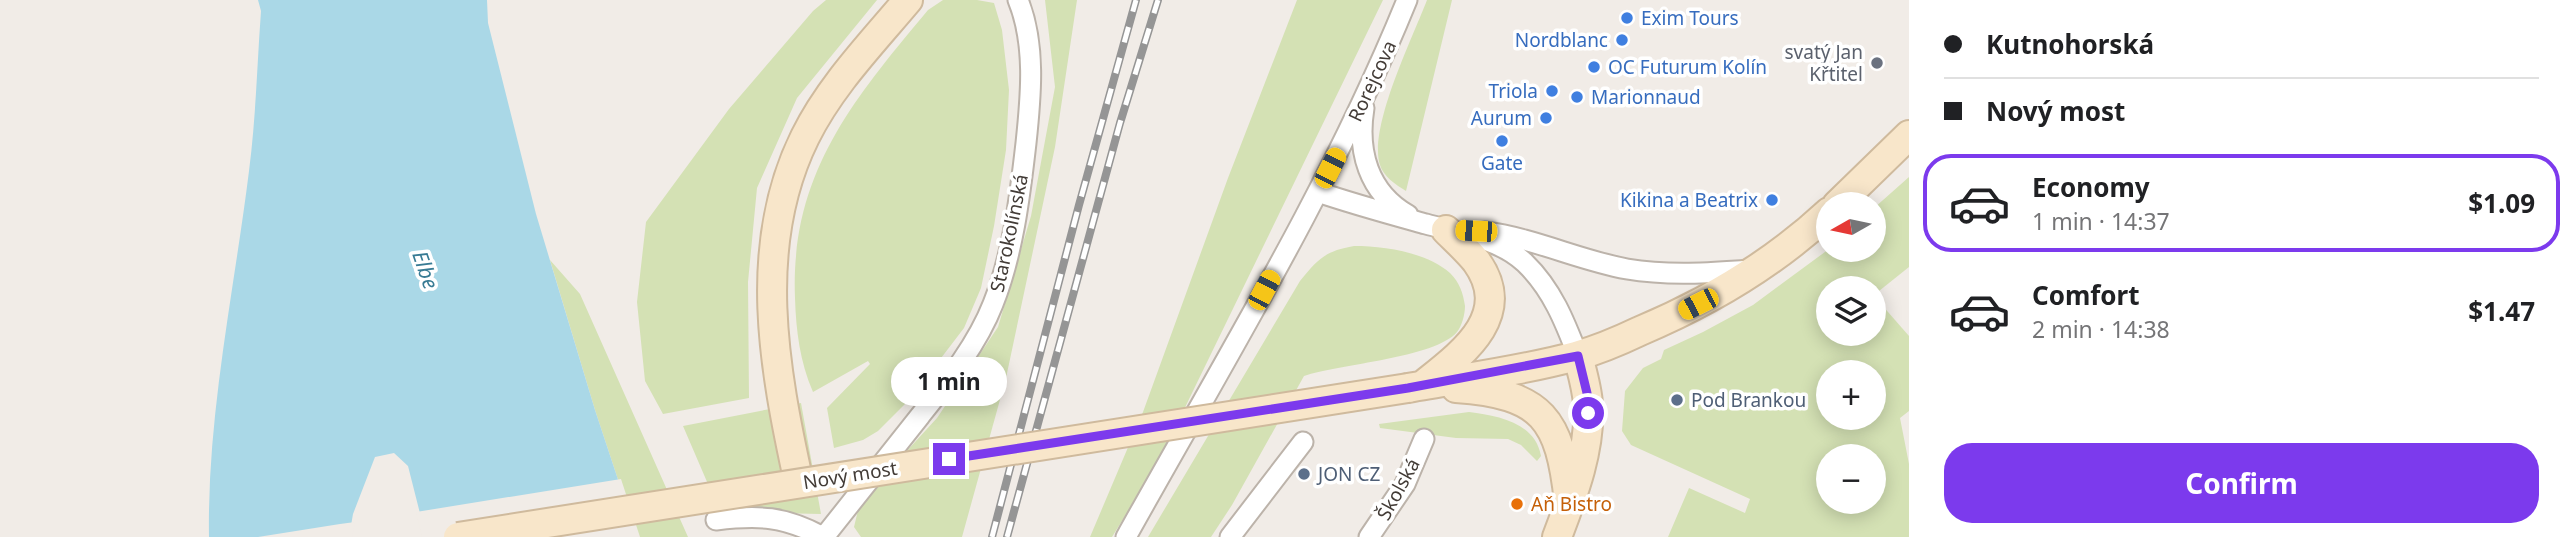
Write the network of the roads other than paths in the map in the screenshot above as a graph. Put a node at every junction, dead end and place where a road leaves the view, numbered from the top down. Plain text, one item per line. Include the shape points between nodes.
1 (908, 0) edge
2 (1018, 0) edge
3 (1407, 0) edge
4 (1366, 97) junction
5 (1909, 135) edge
6 (1318, 192) junction
7 (1850, 192) edge
8 (1816, 222) edge
9 (1435, 227) junction
10 (1758, 269) junction
11 (1578, 356) junction
12 (1415, 387) junction
13 (1424, 439) dead end
14 (1303, 442) dead end
15 (799, 483) junction
16 (1569, 502) junction
17 (716, 520) dead end
18 (458, 537) edge
19 (823, 537) edge
20 (1126, 537) edge
21 (1230, 537) edge
22 (1369, 537) edge
23 (1557, 537) edge

1 - 15 main road via 821,111 785,186 771,282 783,411
2 - 19 street, Starokolínská via 1030,61 1027,134 1005,267 992,306 961,361
3 - 4 street, Rorejcova
4 - 6 street, Rorejcova
4 - 9 street via 1362,139 1368,173 1392,204
5 - 7 main road
6 - 9 street
6 - 20 street, Rorejcova
8 - 10 main road
9 - 10 street via 1513,237 1628,269 1677,273
9 - 11 street via 1500,246 1524,261 1556,302
9 - 12 main road via 1476,261 1489,287 1488,315 1469,347
10 - 11 main road via 1675,316
11 - 12 main road
11 - 16 main road via 1587,393 1588,424
12 - 15 main road, Nový most, bridge
12 - 16 main road via 1494,392 1541,415 1562,451
13 - 22 street, Školská via 1405,484
14 - 21 street
15 - 18 main road, Nový most, bridge
16 - 23 main road
17 - 19 street, Starokolínská via 769,517

